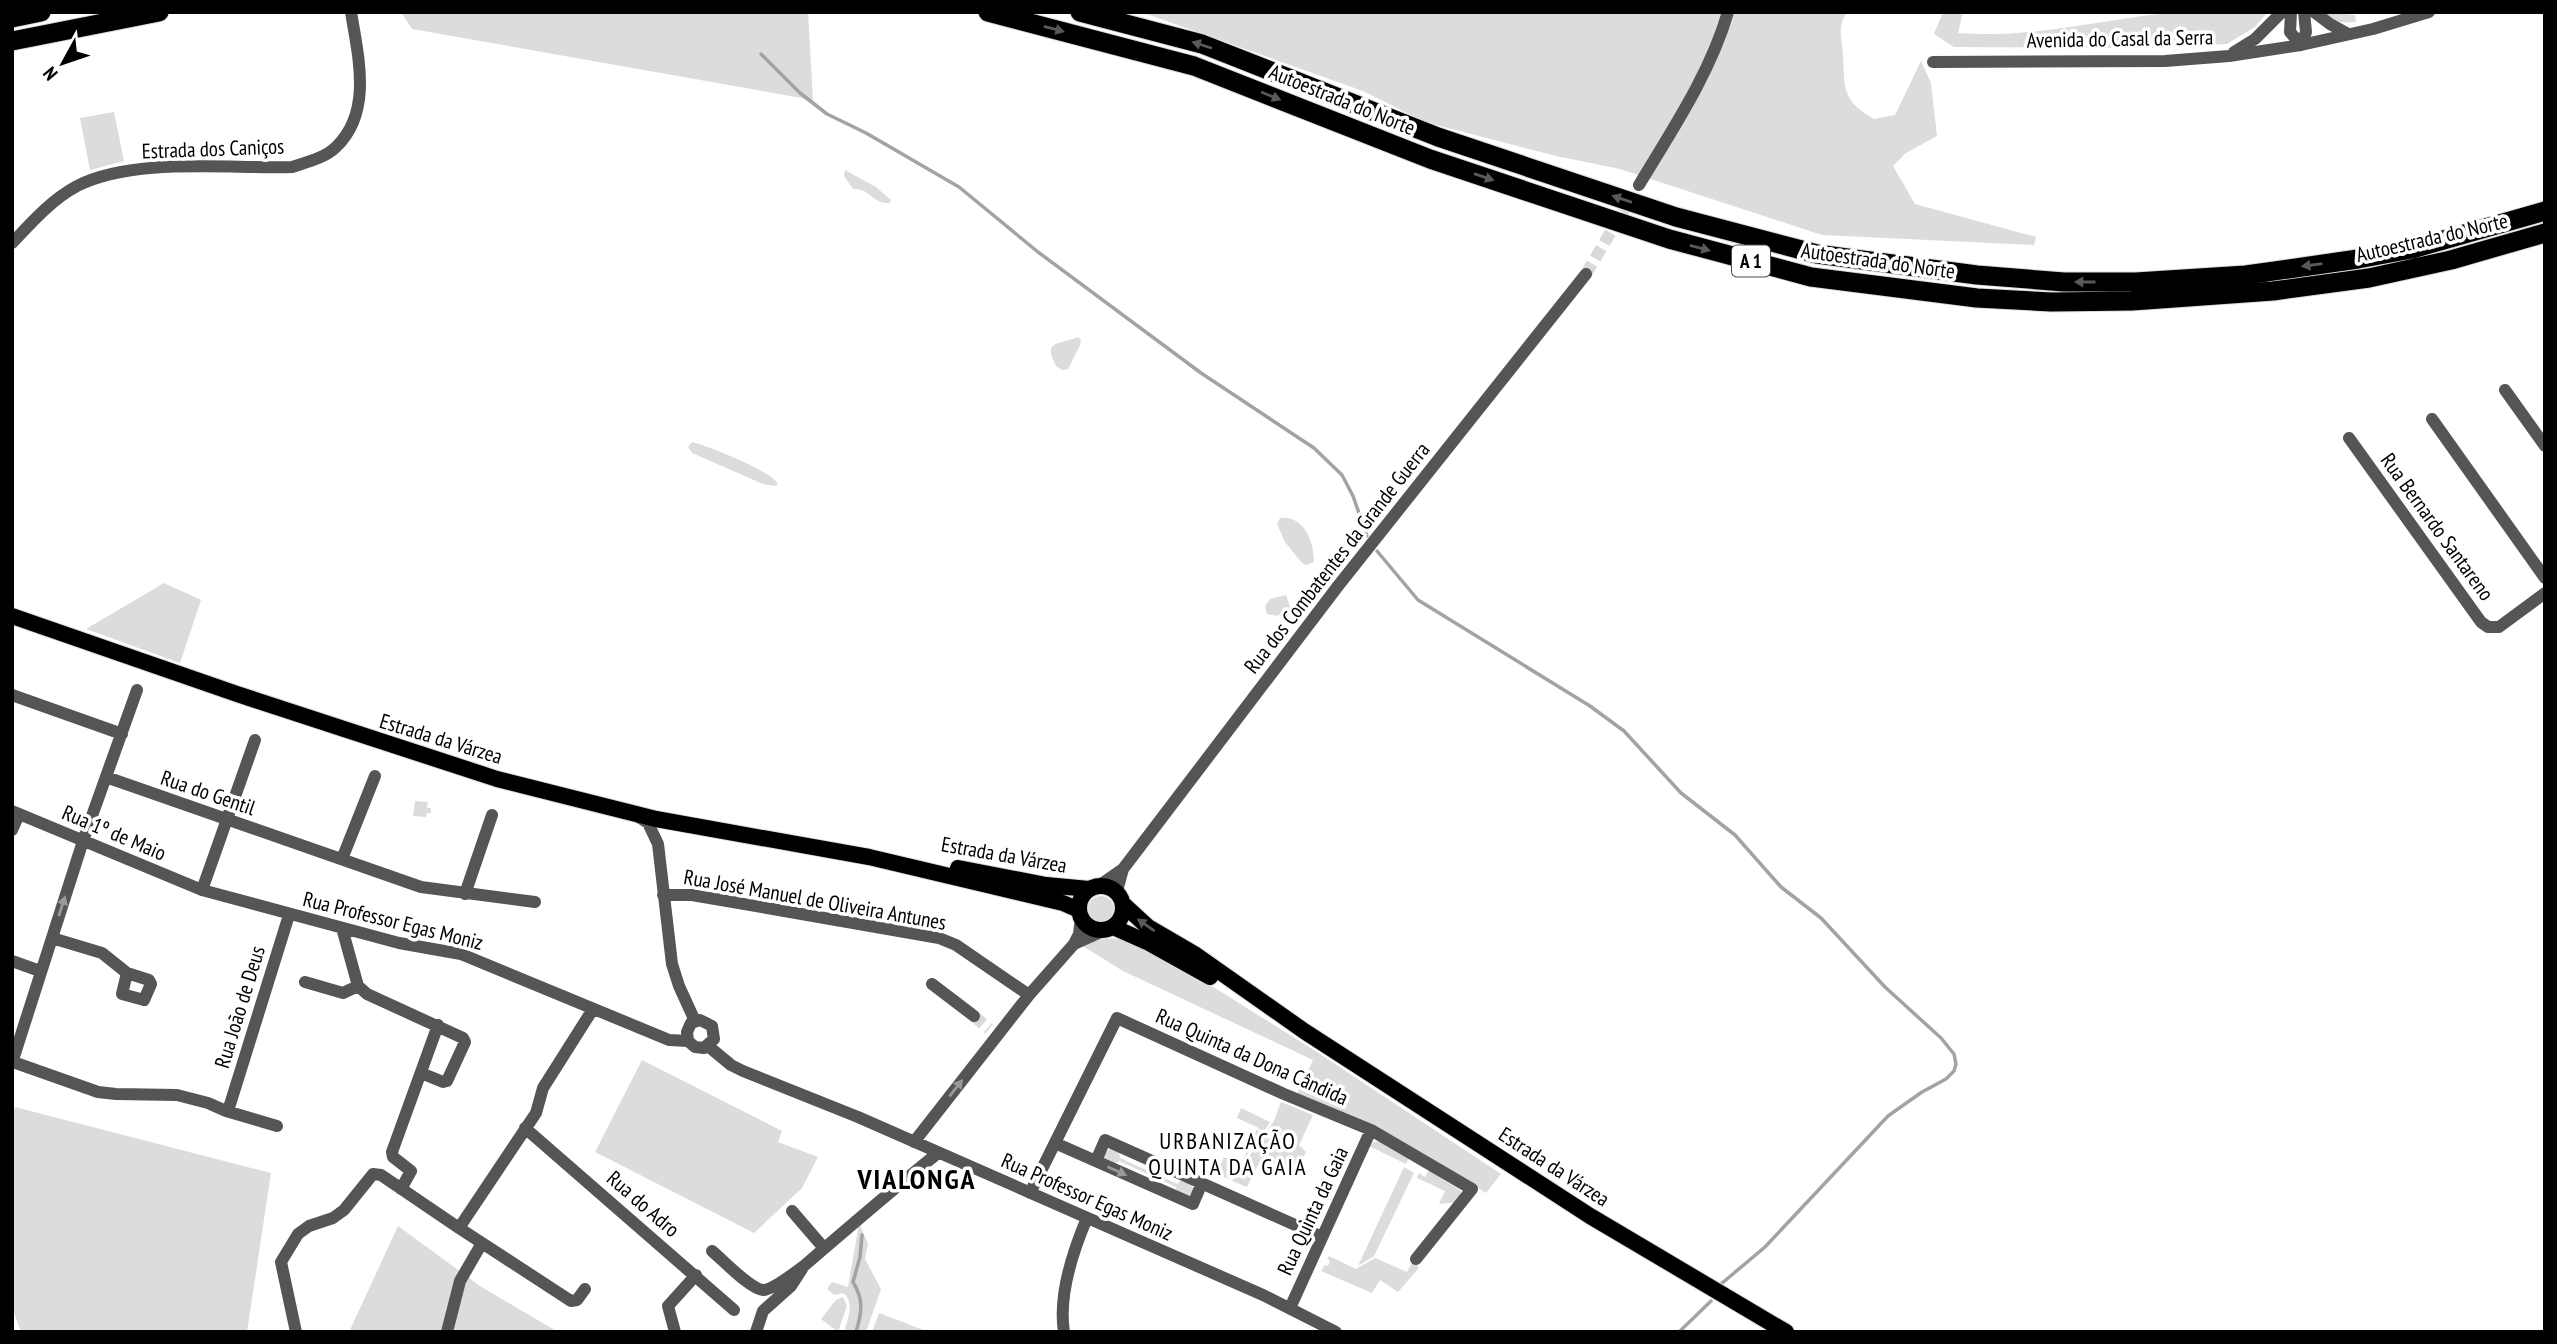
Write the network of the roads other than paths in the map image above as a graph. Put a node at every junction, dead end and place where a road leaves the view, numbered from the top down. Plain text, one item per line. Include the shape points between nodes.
1 (41, 12) edge
2 (159, 12) edge
3 (351, 12) edge
4 (988, 12) edge
5 (1080, 12) edge
6 (1728, 12) edge
7 (2282, 12) edge
8 (2291, 12) edge
9 (2304, 12) edge
10 (2314, 12) edge
11 (2429, 12) edge
12 (12, 18) edge
13 (2348, 34) junction
14 (12, 41) edge
15 (2301, 45) junction
16 (2229, 56) junction
17 (1933, 62) dead end
18 (1639, 185) tunnel mouth
19 (2545, 211) edge
20 (2545, 233) edge
21 (12, 243) edge
22 (1586, 274) tunnel mouth
23 (2505, 390) dead end
24 (2432, 419) dead end
25 (2349, 438) dead end
26 (2545, 446) edge
27 (2545, 578) edge
28 (2545, 593) edge
29 (12, 616) edge
30 (137, 690) dead end
31 (12, 695) edge
32 (122, 734) junction
33 (254, 740) dead end
34 (375, 776) dead end
35 (106, 778) junction
36 (16, 812) edge
37 (632, 813) junction
38 (492, 815) dead end
39 (226, 820) junction
40 (677, 823) junction
41 (12, 830) edge
42 (83, 841) junction
43 (658, 844) junction
44 (869, 857) junction
45 (342, 859) junction
46 (1123, 869) junction
47 (1094, 887) junction
48 (202, 890) junction
49 (465, 894) junction
50 (663, 895) junction
51 (1120, 897) junction
52 (535, 902) dead end
53 (1080, 914) junction
54 (289, 915) junction
55 (342, 928) junction
56 (1109, 929) junction
57 (52, 938) junction
58 (1074, 944) junction
59 (12, 961) edge
60 (40, 971) junction
61 (127, 972) dead end
62 (305, 982) dead end
63 (932, 984) dead end
64 (358, 986) junction
65 (1029, 995) junction
66 (593, 1009) junction
67 (974, 1016) tunnel mouth
68 (695, 1021) junction
69 (438, 1025) junction
70 (1304, 1031) junction
71 (688, 1041) junction
72 (708, 1046) junction
73 (13, 1062) edge
74 (421, 1073) junction
75 (228, 1111) junction
76 (277, 1126) dead end
77 (525, 1128) junction
78 (1371, 1130) junction
79 (914, 1142) junction
80 (1055, 1143) junction
81 (938, 1153) junction
82 (1096, 1161) junction
83 (1202, 1183) junction
84 (401, 1189) junction
85 (1030, 1193) junction
86 (792, 1211) dead end
87 (1087, 1218) junction
88 (459, 1228) junction
89 (1322, 1237) junction
90 (482, 1243) junction
91 (822, 1247) junction
92 (712, 1251) dead end
93 (1416, 1259) dead end
94 (804, 1266) junction
95 (696, 1275) junction
96 (585, 1289) dead end
97 (1290, 1308) junction
98 (734, 1310) dead end
99 (296, 1332) edge
100 (447, 1332) edge
101 (676, 1332) edge
102 (756, 1332) edge
103 (1064, 1332) edge
104 (1336, 1332) edge
105 (1786, 1332) edge

1 - 12 highway
2 - 14 highway
3 - 21 street, Estrada dos Caniços via 360,83 358,108 336,148 292,167 143,169 110,175 78,186 51,203
4 -> 20 highway, Autoestrada do Norte / A 1 via 1195,66 1443,163 1669,239 1811,277 1977,298 2132,301 2273,291 2369,278
19 -> 5 highway, Autoestrada do Norte / A 1 via 2412,249 2358,259 2246,275 2136,282 2039,280 1817,254 1676,217 1438,137 1202,44
6 - 18 street via 1720,39 1691,96
7 - 16 street via 2255,39
8 - 15 street via 2290,32
9 - 15 street via 2306,32
10 - 13 street
11 - 13 street, Avenida do Casal da Serra
13 - 15 street, Avenida do Casal da Serra
15 - 16 street, Avenida do Casal da Serra
16 - 17 street, Avenida do Casal da Serra via 2165,61
22 - 46 street, Rua dos Combatentes da Grande Guerra via 1338,586
23 - 26 street
24 - 27 street
25 - 28 street, Rua Bernardo Santareno via 2481,622 2499,627
29 - 37 main road, Estrada da Várzea via 361,736 497,779
30 - 32 street
31 - 32 street
32 - 35 street
33 - 39 street
34 - 45 street
35 - 39 street, Rua do Gentil
35 - 42 street
36 - 41 street
36 - 42 street, Rua 1º de Maio
37 - 40 main road, Estrada da Várzea
37 - 43 street via 648,823
38 - 49 street
39 - 45 street, Rua do Gentil
39 - 48 street
40 - 43 street via 662,832
40 - 44 main road, Estrada da Várzea
42 - 48 street, Rua 1º de Maio
57 -> 42 street
43 - 50 street
44 - 47 main road, Estrada da Várzea via 1046,885
44 - 53 main road, Estrada da Várzea via 1063,903
45 - 49 street, Rua do Gentil via 421,887
46 - 47 street, Rua dos Combatentes da Grande Guerra
46 - 51 street, Rua dos Combatentes da Grande Guerra
47 - 51 main road, Estrada da Várzea
47 - 53 main road, Estrada da Várzea via 1082,897
48 - 54 street, Rua Professor Egas Moniz
49 - 52 street, Rua do Gentil
50 - 65 street, Rua José Manuel de Oliveira Antunes via 692,895 939,938
50 - 68 street via 672,964
51 - 56 main road via 1122,917
70 -> 51 main road, Estrada da Várzea via 1148,927
53 - 56 main road, Estrada da Várzea via 1091,927
53 - 58 street
54 - 55 street, Rua Professor Egas Moniz
54 - 75 street, Rua João de Deus
55 - 64 street
55 - 66 street, Rua Professor Egas Moniz via 461,954
56 - 58 street
56 - 70 main road, Estrada da Várzea via 1189,965
57 - 60 street
57 - 61 street via 102,953
58 - 65 street
59 - 60 street
60 - 73 street
62 - 64 street via 343,993
63 - 67 street
64 - 69 street via 372,998
79 -> 65 street via 993,1032
66 - 71 street, Rua Professor Egas Moniz via 668,1040
66 - 77 street via 543,1088 536,1113
68 - 71 street via 688,1027
68 - 72 street via 705,1020 712,1026 715,1035
69 - 74 street
69 - 74 street via 465,1042 447,1081
70 - 105 main road, Estrada da Várzea via 1590,1216
71 - 72 street, Rua Professor Egas Moniz via 695,1047
72 - 79 street, Rua Professor Egas Moniz via 743,1071
73 - 75 street via 98,1092 177,1096
74 - 84 street via 392,1154 411,1171
75 - 76 street
77 - 88 street
77 - 95 street, Rua do Adro
78 - 80 street, Rua Quinta da Dona Cândida via 1117,1018
78 - 89 street, Rua Quinta da Gaia
78 - 93 street, Rua Quinta da Dona Cândida via 1472,1189
79 - 81 street, Rua Professor Egas Moniz
80 - 82 street
80 - 85 street
81 - 85 street, Rua Professor Egas Moniz
81 - 91 street
82 -> 83 street via 1193,1204
82 - 83 street via 1105,1140
83 - 89 street
84 - 88 street
84 - 99 street via 377,1173 344,1210 298,1234 281,1262
85 - 87 street, Rua Professor Egas Moniz
86 - 91 street
87 - 97 street, Rua Professor Egas Moniz
87 - 103 street via 1066,1293
88 - 90 street
89 - 97 street, Rua Quinta da Gaia
90 - 96 street via 571,1301
90 - 100 street via 456,1291
91 - 94 street
92 - 94 street via 762,1290
94 - 102 street via 792,1286 763,1311
95 - 98 street, Rua do Adro
95 - 101 street via 668,1306
97 - 104 street, Rua Professor Egas Moniz

